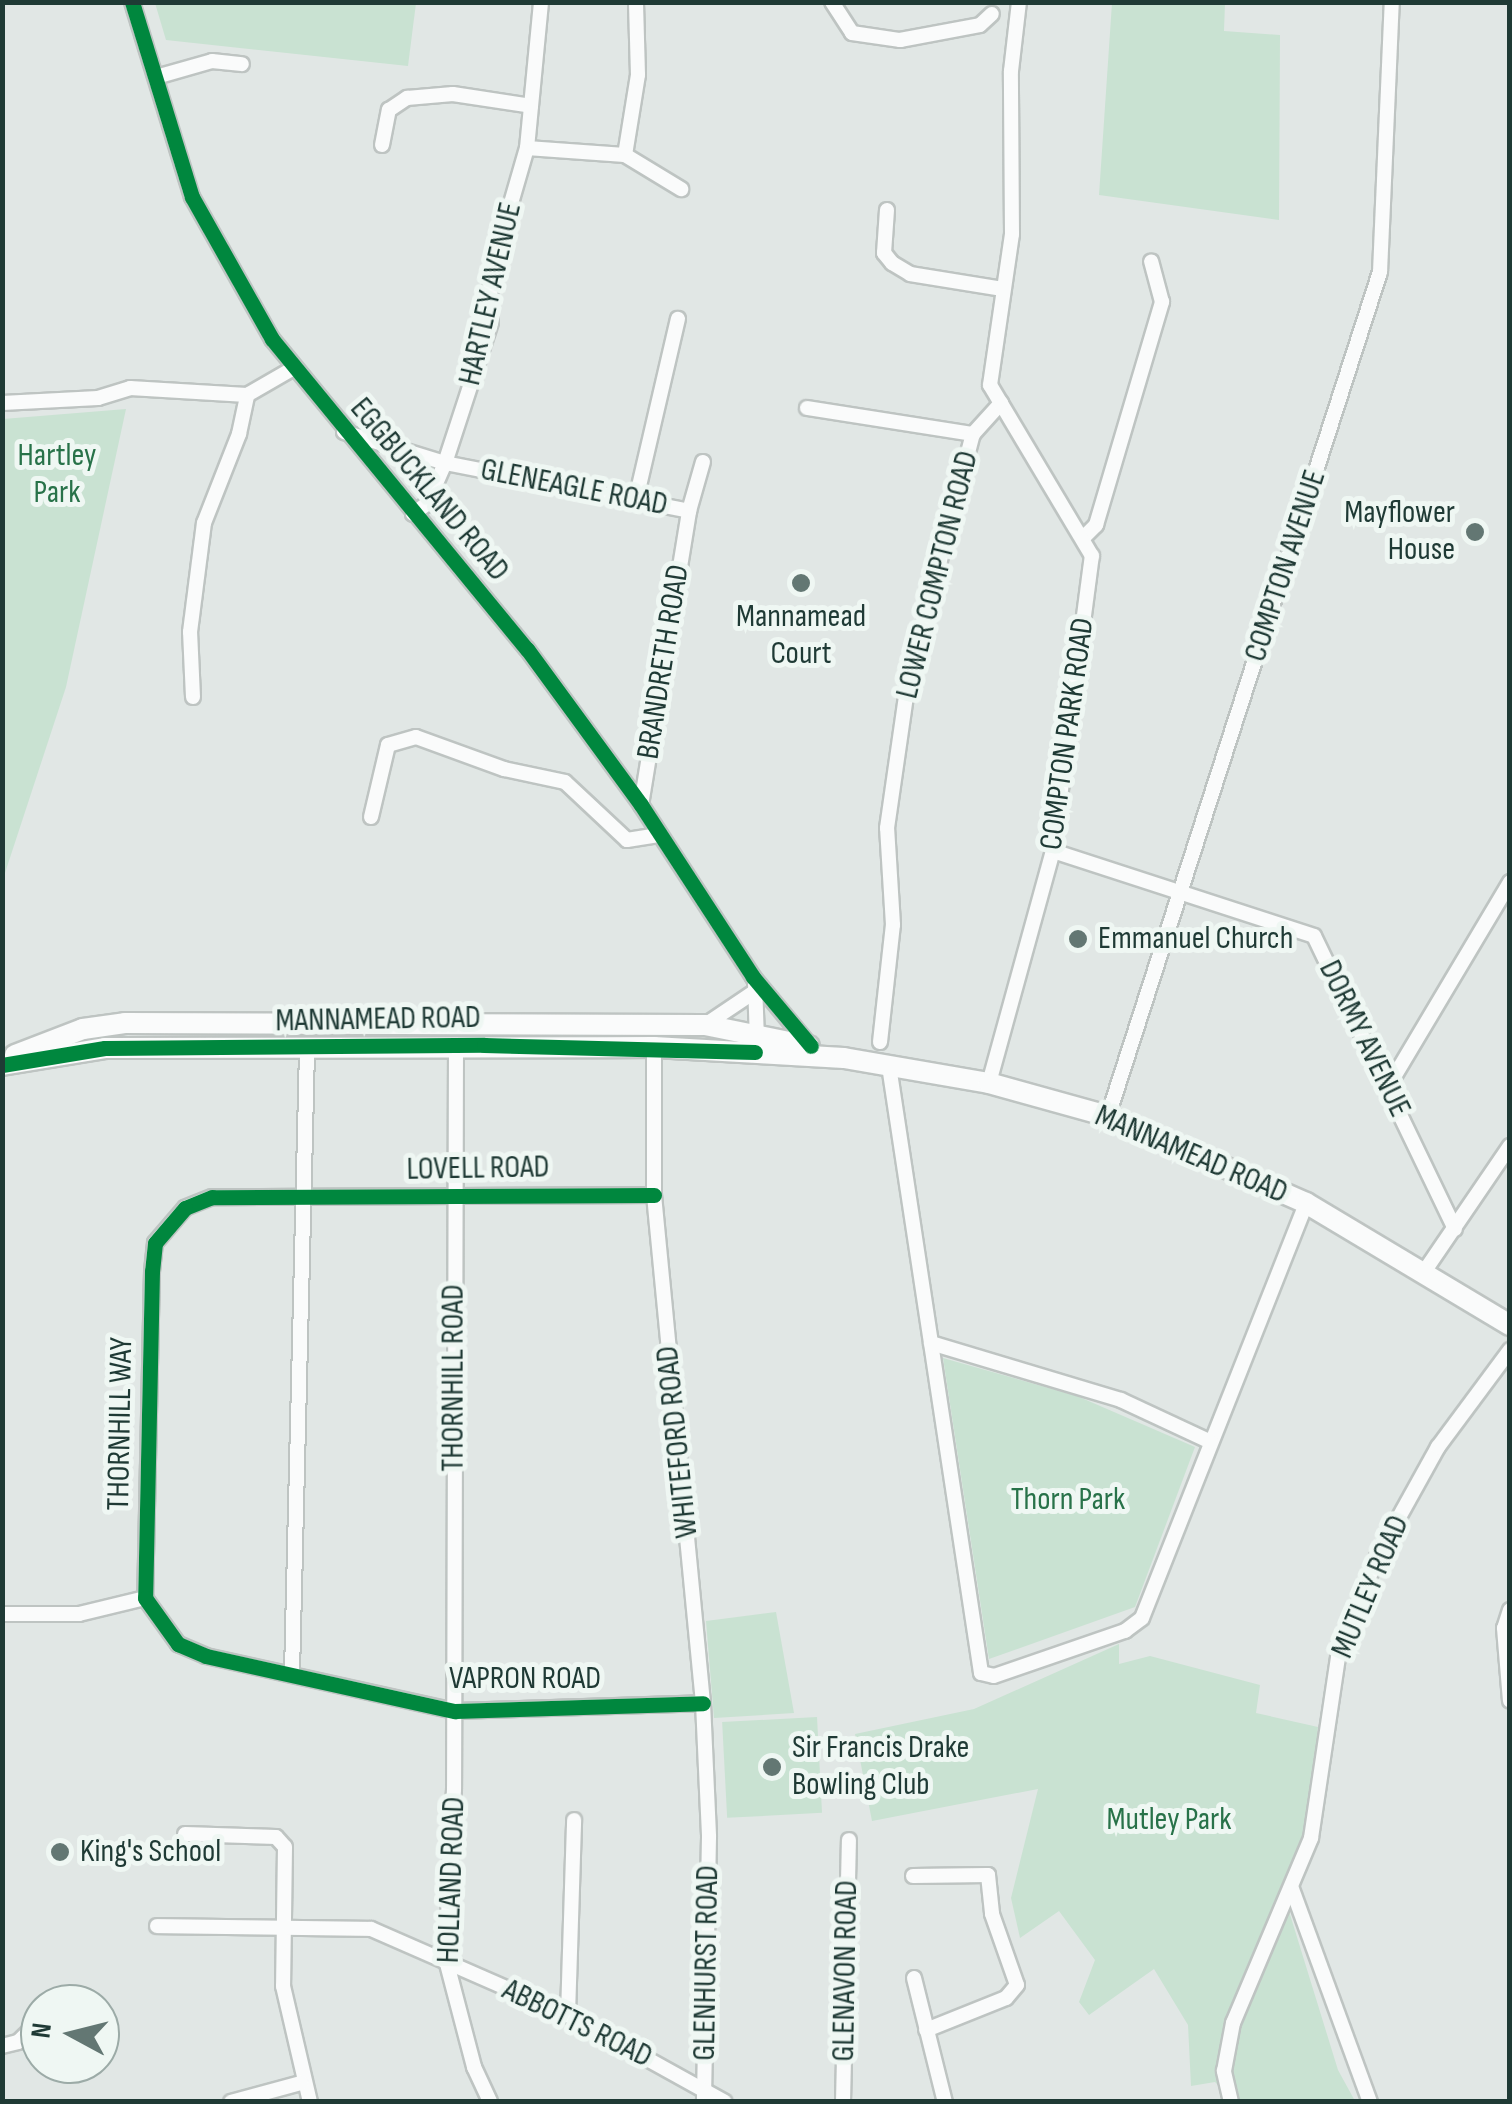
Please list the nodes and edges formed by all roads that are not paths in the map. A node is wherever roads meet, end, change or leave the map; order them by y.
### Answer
1 (132, 2) edge
2 (540, 2) edge
3 (832, 2) edge
4 (1392, 2) edge
5 (990, 8) edge
6 (636, 10) edge
7 (1018, 10) edge
8 (620, 16) dead end
9 (242, 64) dead end
10 (156, 77) junction
11 (530, 106) junction
12 (382, 145) dead end
13 (526, 148) junction
14 (626, 154) junction
15 (682, 189) dead end
16 (887, 210) dead end
17 (1151, 260) dead end
18 (1003, 288) junction
19 (678, 318) dead end
20 (292, 369) junction
21 (247, 394) junction
22 (2, 403) edge
23 (1001, 404) junction
24 (807, 408) dead end
25 (343, 432) junction
26 (973, 434) junction
27 (446, 462) junction
28 (703, 462) dead end
29 (636, 499) junction
30 (688, 511) junction
31 (413, 514) junction
32 (1084, 536) junction
33 (193, 697) dead end
34 (641, 805) junction
35 (371, 816) dead end
36 (659, 835) junction
37 (1052, 851) junction
38 (1510, 882) edge
39 (1183, 892) junction
40 (755, 984) junction
41 (454, 1024) junction
42 (704, 1026) junction
43 (880, 1042) dead end
44 (757, 1043) junction
45 (456, 1045) junction
46 (811, 1046) junction
47 (654, 1047) junction
48 (306, 1049) junction
49 (844, 1058) junction
50 (2, 1062) edge
51 (889, 1066) junction
52 (989, 1083) junction
53 (1388, 1087) junction
54 (1108, 1116) junction
55 (1510, 1146) edge
56 (453, 1195) junction
57 (654, 1195) junction
58 (304, 1196) junction
59 (1306, 1203) junction
60 (1455, 1228) junction
61 (1426, 1270) junction
62 (1510, 1325) edge
63 (930, 1343) junction
64 (1510, 1350) edge
65 (1210, 1442) junction
66 (145, 1598) junction
67 (1510, 1610) edge
68 (2, 1614) edge
69 (292, 1673) junction
70 (1509, 1680) edge
71 (1510, 1701) edge
72 (703, 1703) junction
73 (455, 1711) junction
74 (574, 1820) dead end
75 (185, 1834) dead end
76 (709, 1838) joint
77 (849, 1840) dead end
78 (913, 1876) dead end
79 (1292, 1889) junction
80 (157, 1926) dead end
81 (282, 1931) junction
82 (446, 1960) junction
83 (914, 1978) dead end
84 (568, 2015) junction
85 (926, 2030) junction
86 (301, 2084) junction
87 (704, 2095) edge
88 (231, 2102) edge
89 (310, 2102) edge
90 (490, 2102) edge
91 (725, 2102) edge
92 (843, 2102) edge
93 (945, 2102) edge
94 (1231, 2102) edge
95 (1370, 2102) edge

1 - 10 street, EGGBUCKLAND ROAD
2 - 11 street, HARTLEY AVENUE
3 - 5 street
4 - 39 street, COMPTON AVENUE
5 - 7 street
6 - 8 street
6 - 14 street
7 - 18 street
9 - 10 street
10 - 20 street, EGGBUCKLAND ROAD
11 - 12 street
11 - 13 street, HARTLEY AVENUE
13 - 14 street
13 - 27 street, HARTLEY AVENUE
14 - 15 street
16 - 18 street
17 - 32 street
18 - 23 street
19 - 29 street
20 - 21 street
20 - 25 street, EGGBUCKLAND ROAD
21 - 22 street
21 - 33 street
23 - 26 street, LOWER COMPTON ROAD
23 - 32 street, COMPTON PARK ROAD
24 - 26 street
25 - 27 street, GLENEAGLE ROAD
25 - 31 street, EGGBUCKLAND ROAD
26 - 43 street, LOWER COMPTON ROAD
27 - 29 street, GLENEAGLE ROAD
27 - 31 street, HARTLEY AVENUE
28 - 30 street, BRANDRETH ROAD
29 - 30 street, GLENEAGLE ROAD
30 - 34 street, BRANDRETH ROAD
31 - 34 street, EGGBUCKLAND ROAD
32 - 37 street, COMPTON PARK ROAD
34 - 36 street, EGGBUCKLAND ROAD
35 - 36 street
36 - 40 street, EGGBUCKLAND ROAD
37 - 39 street, DORMY AVENUE
37 - 52 street, COMPTON PARK ROAD
38 - 53 street
39 - 53 street, DORMY AVENUE
39 - 54 street, COMPTON AVENUE
40 - 42 street
40 - 44 street
40 - 46 street, EGGBUCKLAND ROAD
41 - 42 main road, MANNAMEAD ROAD
41 - 45 main road
41 - 50 main road, MANNAMEAD ROAD
42 - 44 main road, MANNAMEAD ROAD
44 - 46 main road, MANNAMEAD ROAD
44 - 47 main road, MANNAMEAD ROAD
44 - 49 main road, MANNAMEAD ROAD
45 - 47 main road, MANNAMEAD ROAD
45 - 48 main road, MANNAMEAD ROAD
45 - 56 street, THORNHILL ROAD
46 - 49 main road, MANNAMEAD ROAD
47 - 57 street, WHITEFORD ROAD
48 - 50 main road, MANNAMEAD ROAD
48 - 58 street
49 - 51 main road, MANNAMEAD ROAD
51 - 52 main road, MANNAMEAD ROAD
51 - 63 street
52 - 54 main road, MANNAMEAD ROAD
53 - 60 street, DORMY AVENUE
54 - 59 main road, MANNAMEAD ROAD
55 - 60 street
56 - 57 street, LOVELL ROAD
56 - 58 street, LOVELL ROAD
56 - 73 street, THORNHILL ROAD
57 - 72 street, WHITEFORD ROAD
58 - 66 street, THORNHILL WAY
58 - 69 street
59 - 61 main road, MANNAMEAD ROAD
59 - 65 street
60 - 61 street
61 - 62 main road, MANNAMEAD ROAD
63 - 65 street
63 - 65 street
64 - 79 street, MUTLEY ROAD
66 - 68 street
66 - 69 street
67 - 70 street
69 - 73 street, VAPRON ROAD
70 - 71 street
72 - 73 street, VAPRON ROAD
72 - 76 street, WHITEFORD ROAD
73 - 82 street, HOLLAND ROAD
74 - 84 street
75 - 81 street
76 - 87 street, GLENHURST ROAD
77 - 92 street, GLENAVON ROAD
78 - 85 street
79 - 94 street, MUTLEY ROAD
79 - 95 street
80 - 81 street
81 - 82 street, ABBOTTS ROAD
81 - 86 street
82 - 84 street, ABBOTTS ROAD
82 - 90 street, HOLLAND ROAD
83 - 85 street
84 - 87 street, ABBOTTS ROAD
85 - 93 street
86 - 88 street
86 - 89 street
87 - 91 street, ABBOTTS ROAD

